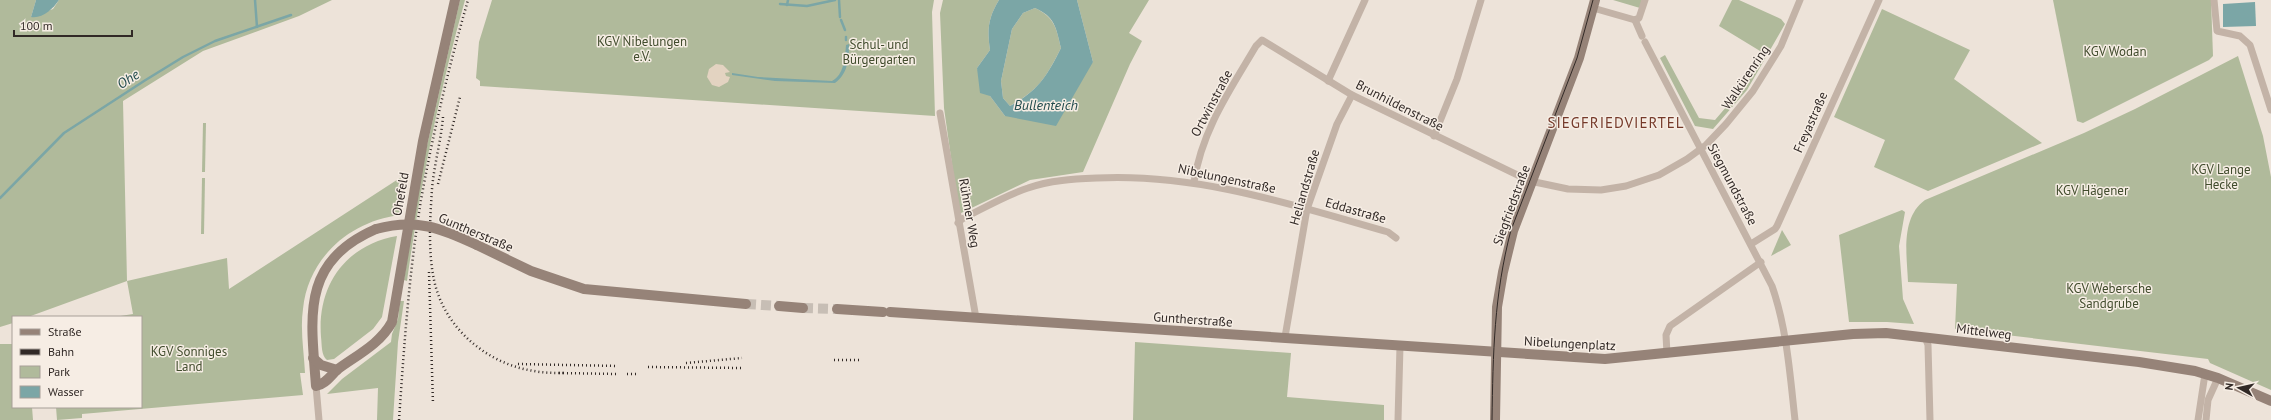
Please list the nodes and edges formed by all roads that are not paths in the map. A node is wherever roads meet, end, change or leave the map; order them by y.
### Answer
1 (455, 0) edge
2 (1365, 0) edge
3 (1481, 0) edge
4 (1645, 0) edge
5 (1800, 0) edge
6 (1879, 0) edge
7 (2214, 0) edge
8 (1594, 4) edge
9 (1635, 20) junction
10 (1262, 40) joint
11 (1328, 81) junction
12 (1352, 96) junction
13 (2271, 110) edge
14 (940, 113) dead end
15 (1434, 136) junction
16 (1701, 149) junction
17 (1194, 182) junction
18 (1532, 182) junction
19 (1307, 209) junction
20 (958, 224) junction
21 (1396, 238) dead end
22 (1751, 244) junction
23 (1761, 262) junction
24 (746, 304) tunnel mouth
25 (779, 306) tunnel mouth
26 (803, 308) tunnel mouth
27 (836, 309) tunnel mouth
28 (976, 318) junction
29 (1285, 337) junction
30 (1925, 337) junction
31 (1786, 341) junction
32 (1400, 346) junction
33 (1495, 351) junction
34 (1688, 352) joint
35 (1667, 354) junction
36 (313, 358) junction
37 (337, 370) junction
38 (315, 374) junction
39 (2205, 374) junction
40 (2218, 378) junction
41 (316, 386) junction
42 (2271, 401) edge
43 (319, 420) edge
44 (1398, 420) edge
45 (1495, 420) edge
46 (1795, 420) edge
47 (1930, 420) edge
48 (2198, 420) edge
49 (2206, 420) edge

1 - 37 street, Ohefeld
2 - 11 street
3 - 15 street
4 - 9 street
5 - 16 street, Walkürenring
6 - 22 street, Freyastraße
7 - 13 street
8 - 9 street, Siegfriedstraße
8 - 18 street, Siegfriedstraße
9 - 16 street, Siegmundstraße
10 - 11 street, Brunhildenstraße
10 - 17 street, Ortwinstraße
11 - 12 street, Brunhildenstraße
12 - 15 street, Brunhildenstraße
12 - 19 street, Heliandstraße
14 - 20 street, Rühmer Weg
15 - 18 street, Brunhildenstraße
16 - 18 street, Walkürenring
16 - 22 street, Siegmundstraße
17 - 19 street, Nibelungenstraße
17 - 20 street, Nibelungenstraße
18 - 33 street, Siegfriedstraße
19 - 21 street, Eddastraße
19 - 29 street, Heliandstraße
20 - 28 street, Rühmer Weg
22 - 23 street, Siegmundstraße
23 - 31 street, Siegmundstraße
23 - 35 street
24 - 36 street, Guntherstraße, bridge
25 - 26 street
27 - 28 street, Guntherstraße
28 - 29 street, Guntherstraße
29 - 32 street, Guntherstraße
30 - 31 street, Mittelweg
30 - 39 street, Mittelweg
30 - 47 street
31 - 34 street, Mittelweg
31 - 46 street, Siegmundstraße
32 - 33 street, Guntherstraße
32 - 44 street
33 - 35 street, Nibelungenplatz
33 - 45 street, Siegfriedstraße
34 - 35 street, Nibelungenplatz
36 - 37 street
36 - 38 street, Guntherstraße
37 - 38 street, Ohefeld
37 - 41 street, Ohefeld
38 - 41 street, Guntherstraße
39 - 40 street, Mittelweg
39 - 48 street
40 - 42 street, Mittelweg
40 - 49 street
41 - 43 street

